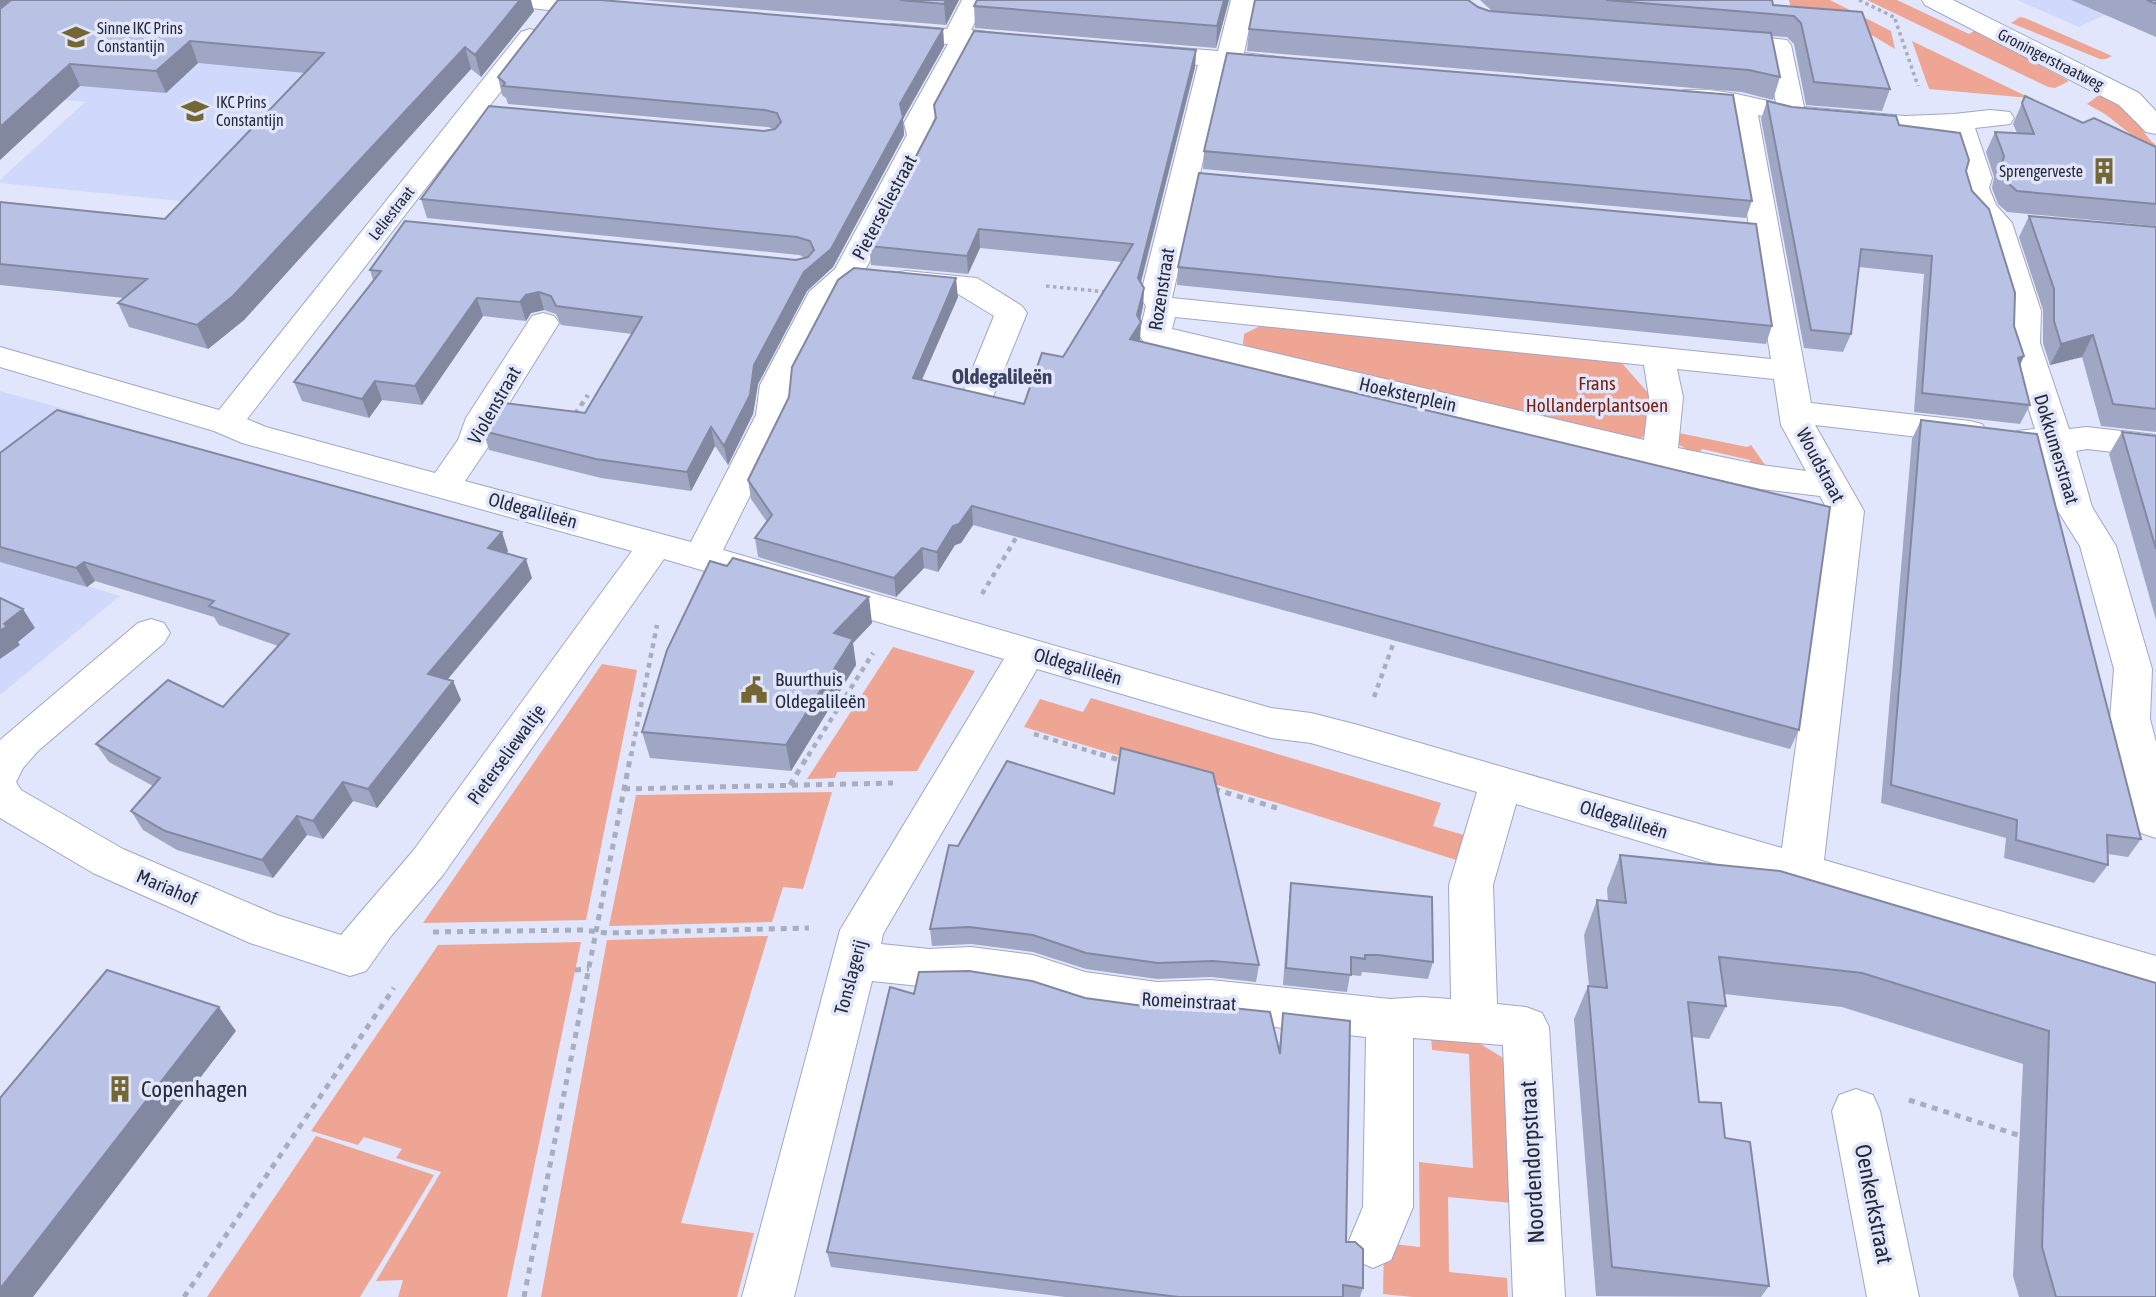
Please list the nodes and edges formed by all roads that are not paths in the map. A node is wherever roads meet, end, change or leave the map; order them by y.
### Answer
1 (522, 0) edge
2 (974, 0) edge
3 (1243, 0) edge
4 (1936, 1) edge
5 (568, 3) edge
6 (626, 10) edge
7 (873, 30) edge
8 (960, 37) junction
9 (1695, 38) edge
10 (1041, 44) edge
11 (1119, 51) edge
12 (1221, 59) junction
13 (1297, 65) edge
14 (1662, 96) edge
15 (2152, 96) edge
16 (1742, 103) junction
17 (1792, 114) junction
18 (2000, 118) dead end
19 (1959, 123) junction
20 (2156, 126) edge
21 (381, 225) junction
22 (421, 229) edge
23 (848, 274) junction
24 (1158, 313) junction
25 (543, 324) dead end
26 (0, 357) edge
27 (1659, 357) junction
28 (1790, 371) junction
29 (978, 397) edge
30 (1796, 412) junction
31 (226, 423) junction
32 (2056, 442) junction
33 (2156, 446) edge
34 (1660, 455) junction
35 (444, 486) junction
36 (1833, 486) junction
37 (655, 545) junction
38 (701, 556) junction
39 (151, 633) dead end
40 (1028, 652) junction
41 (2144, 671) edge
42 (0, 775) edge
43 (1501, 782) junction
44 (0, 790) edge
45 (2156, 821) edge
46 (1801, 871) junction
47 (858, 945) junction
48 (350, 957) joint
49 (2156, 976) edge
50 (1390, 1018) junction
51 (1474, 1022) junction
52 (1526, 1027) joint
53 (1875, 1103) road end
54 (1373, 1243) dead end
55 (768, 1297) edge
56 (1539, 1297) edge
57 (1893, 1297) edge

1 - 5 street
2 - 8 street, Pieterseliestraat
3 - 12 street, Rozenstraat
4 - 15 street, Groningerstraatweg
4 - 20 street, Groningerstraatweg
5 - 6 street
5 - 21 street, Leliestraat
7 - 8 street
8 - 10 street
8 - 23 street, Pieterseliestraat
9 - 17 street
11 - 12 street
12 - 13 street
12 - 24 street, Rozenstraat
14 - 16 street
15 - 20 street
16 - 17 street
16 - 28 street, Woudstraat
17 - 19 street
18 - 19 street
19 - 32 street, Dokkumerstraat
21 - 22 street
21 - 31 street, Leliestraat
23 - 29 street
23 - 38 street, Pieterseliestraat
24 - 27 street
24 - 34 street, Hoeksterplein
25 - 35 street, Violenstraat
26 - 31 street, Oldegalileën
27 - 28 street
27 - 34 street
28 - 30 street, Woudstraat
30 - 32 street
30 - 36 street, Woudstraat
31 - 35 street, Oldegalileën
32 - 33 street
32 - 41 street, Dokkumerstraat
34 - 36 street, Hoeksterplein
35 - 37 street, Oldegalileën
36 - 46 street, Woudstraat
37 - 38 street, Oldegalileën
37 - 48 street, Pieterseliewaltje
38 - 40 street, Oldegalileën
39 - 42 street
40 - 43 street, Oldegalileën
40 - 47 street, Tonslagerij
41 - 45 street, Dokkumerstraat
43 - 46 street, Oldegalileën
43 - 51 street
44 - 48 street, Mariahof
46 - 49 street, Oldegalileën
47 - 50 street, Romeinstraat
47 - 55 street, Tonslagerij
50 - 51 street, Romeinstraat
50 - 54 street
51 - 52 street, Romeinstraat
52 - 56 street, Noordendorpstraat
53 - 57 street, Oenkerkstraat

